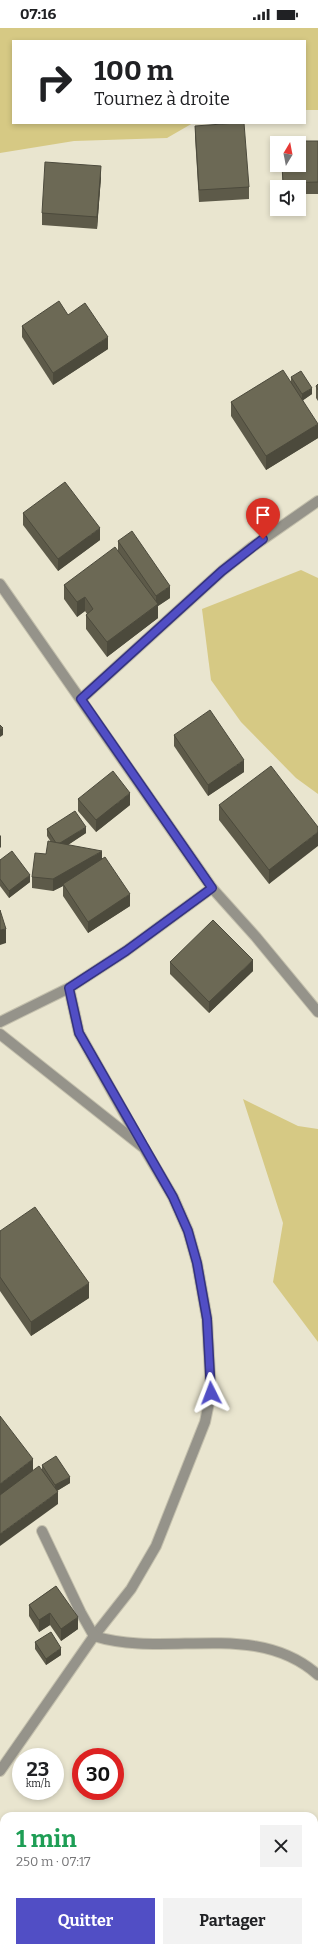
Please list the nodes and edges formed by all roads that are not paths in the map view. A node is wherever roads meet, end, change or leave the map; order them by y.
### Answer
1 (318, 501) edge
2 (0, 584) edge
3 (81, 699) junction
4 (212, 888) junction
5 (69, 988) junction
6 (318, 1012) edge
7 (0, 1022) edge
8 (0, 1034) edge
9 (144, 1148) junction
10 (42, 1531) dead end
11 (94, 1636) junction
12 (318, 1675) edge
13 (0, 1771) edge

1 - 3 street
2 - 3 street
3 - 4 street
4 - 5 street
4 - 6 street
5 - 7 street
5 - 9 street
8 - 9 street
9 - 11 street
10 - 11 street
11 - 12 street
11 - 13 street

